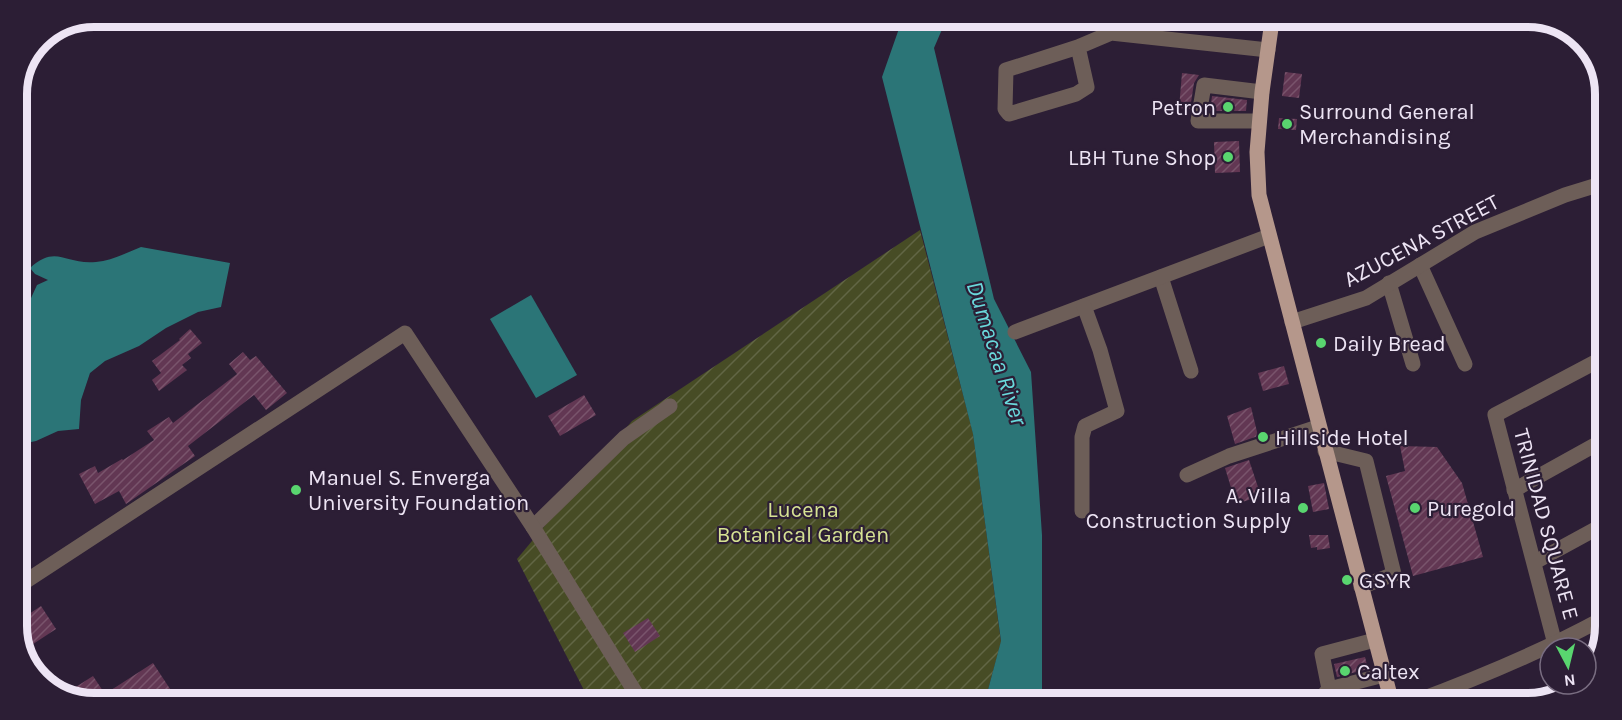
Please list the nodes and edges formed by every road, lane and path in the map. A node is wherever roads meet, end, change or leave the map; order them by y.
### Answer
1 (1271, 27) edge
2 (1078, 47) junction
3 (1268, 50) junction
4 (1262, 92) junction
5 (1259, 121) junction
6 (1595, 186) edge
7 (1269, 236) junction
8 (1420, 265) junction
9 (1161, 277) junction
10 (1389, 283) junction
11 (1084, 306) junction
12 (1292, 322) junction
13 (1015, 332) dead end
14 (1595, 362) edge
15 (1413, 364) dead end
16 (1465, 364) dead end
17 (1191, 371) dead end
18 (670, 406) dead end
19 (1318, 426) junction
20 (1595, 445) edge
21 (1325, 451) junction
22 (1186, 475) dead end
23 (1514, 490) junction
24 (1082, 511) dead end
25 (533, 527) junction
26 (1595, 529) edge
27 (1534, 562) junction
28 (27, 580) edge
29 (1361, 587) junction
30 (1595, 623) edge
31 (1553, 636) edge
32 (1570, 636) edge
33 (1375, 640) junction
34 (1538, 652) edge
35 (1384, 675) junction
36 (1329, 689) junction
37 (636, 693) edge
38 (1326, 693) edge
39 (1389, 693) edge
40 (1438, 693) edge

1 - 3 main road
2 - 2 street
2 - 3 street
3 - 4 main road
4 - 5 main road
4 - 5 street
5 - 7 main road
6 - 8 street, AZUCENA STREET
7 - 9 street
7 - 12 main road
8 - 10 street, AZUCENA STREET
8 - 16 street
9 - 11 street
9 - 17 street
10 - 12 street, AZUCENA STREET
10 - 15 street
11 - 13 street
11 - 24 street
12 - 19 main road
14 - 23 street, TRINIDAD SQUARE E
18 - 25 street
19 - 21 main road
19 - 22 street
20 - 23 street
21 - 29 main road
21 - 29 street
23 - 27 street, TRINIDAD SQUARE E
25 - 28 street
25 - 37 street
26 - 27 street
27 - 31 street, TRINIDAD SQUARE E
29 - 33 main road
30 - 32 street
33 - 35 main road
33 - 36 street
34 - 40 street
35 - 36 street
35 - 39 main road
36 - 38 street

